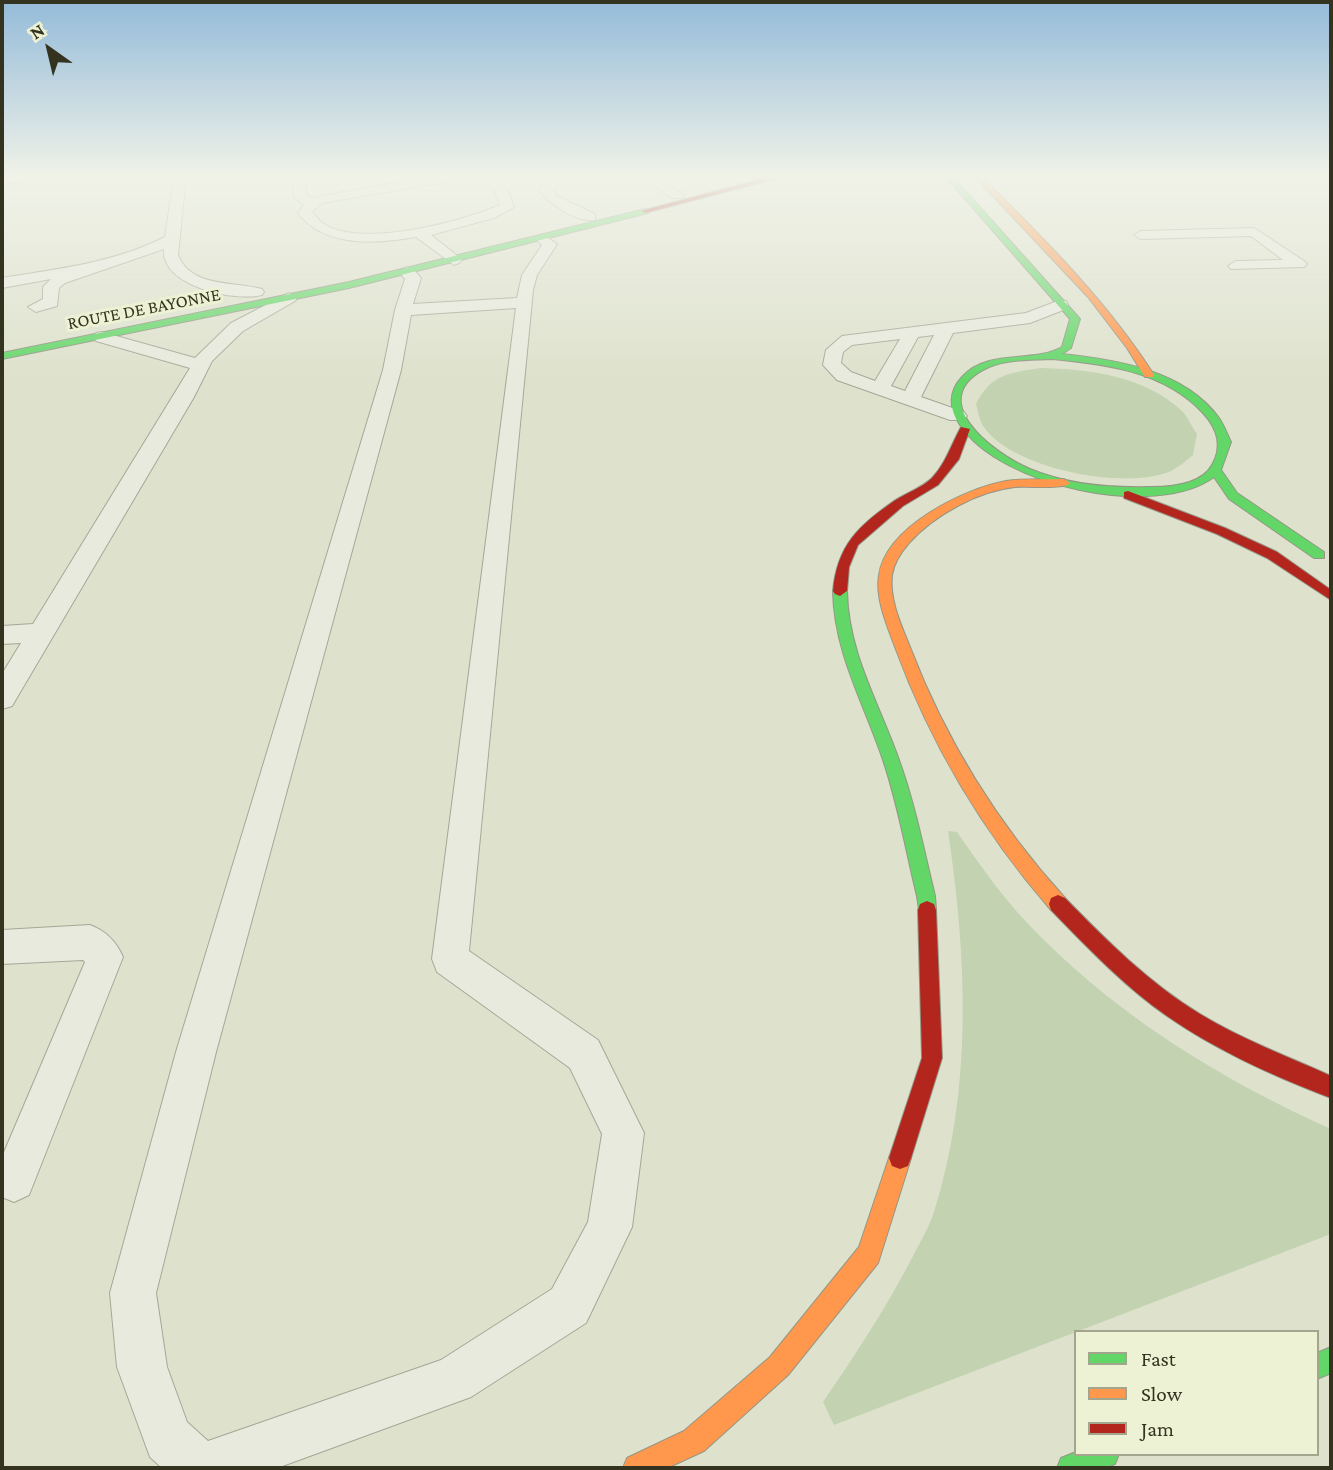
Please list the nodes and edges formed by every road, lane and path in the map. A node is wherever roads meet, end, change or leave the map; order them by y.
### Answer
1 (162, 245) edge
2 (170, 245) edge
3 (439, 245) edge
4 (490, 245) edge
5 (507, 245) edge
6 (550, 245) edge
7 (1008, 245) edge
8 (1043, 245) edge
9 (1272, 245) edge
10 (449, 256) junction
11 (116, 262) junction
12 (1236, 266) dead end
13 (407, 272) junction
14 (2, 283) edge
15 (256, 292) junction
16 (289, 298) junction
17 (525, 302) junction
18 (1060, 305) junction
19 (36, 307) dead end
20 (403, 310) junction
21 (947, 327) junction
22 (912, 331) junction
23 (102, 337) junction
24 (2, 340) edge
25 (1052, 355) junction
26 (2, 356) edge
27 (201, 365) junction
28 (1149, 375) junction
29 (883, 382) junction
30 (918, 394) junction
31 (961, 423) junction
32 (1215, 470) junction
33 (1064, 483) junction
34 (1119, 492) junction
35 (1331, 565) edge
36 (1331, 596) edge
37 (41, 633) junction
38 (2, 635) edge
39 (2, 698) edge
40 (2, 947) edge
41 (1331, 1087) edge
42 (14, 1180) dead end
43 (1099, 1456) edge
44 (202, 1468) edge
45 (637, 1468) edge
46 (1071, 1468) edge

1 - 11 lane
2 - 15 lane
3 - 10 lane
4 - 10 main road, ROUTE DE BAYONNE
5 - 10 main road, ROUTE DE BAYONNE
6 - 17 lane
7 - 18 main road
8 - 28 main road
9 - 12 lane
10 - 13 main road, ROUTE DE BAYONNE
10 - 15 main road, ROUTE DE BAYONNE
11 - 14 lane
11 - 19 lane
13 - 16 main road, ROUTE DE BAYONNE
13 - 20 lane
15 - 24 main road, ROUTE DE BAYONNE
16 - 23 main road, ROUTE DE BAYONNE
16 - 27 lane
17 - 20 lane
17 - 44 lane
18 - 21 lane
18 - 25 main road
20 - 44 lane
21 - 22 lane
21 - 30 lane
22 - 29 lane
22 - 29 lane
23 - 26 main road, ROUTE DE BAYONNE
23 - 27 lane
25 - 28 main road
25 - 31 main road
27 - 37 lane
28 - 32 main road
29 - 30 lane
30 - 31 lane
31 - 33 main road
31 - 45 main road
32 - 34 main road
32 - 35 main road
33 - 34 main road
33 - 41 main road
34 - 36 main road
37 - 38 lane
37 - 39 lane
40 - 42 lane
43 - 46 main road

